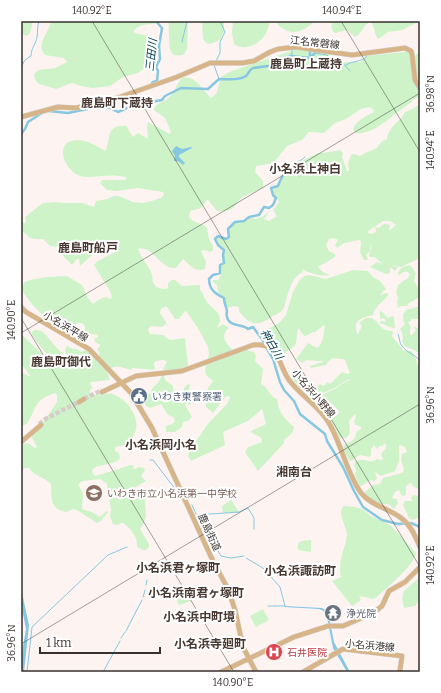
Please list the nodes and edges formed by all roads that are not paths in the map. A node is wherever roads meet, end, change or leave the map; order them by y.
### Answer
1 (420, 88) edge
2 (21, 117) edge
3 (21, 308) edge
4 (120, 382) junction
5 (102, 391) tunnel mouth
6 (40, 425) tunnel mouth
7 (21, 442) edge
8 (420, 546) edge
9 (420, 567) edge
10 (248, 659) junction
11 (221, 672) edge
12 (255, 672) edge
13 (303, 672) edge
14 (401, 672) edge

1 - 2 main road, 江名常磐線
3 - 4 main road, 小名浜平線
4 - 5 main road, 小名浜小野線
4 - 8 main road, 小名浜小野線
4 - 10 main road, 鹿島街道
6 - 7 main road
9 - 10 main road
10 - 11 main road
10 - 12 main road
13 - 14 main road, 小名浜港線

